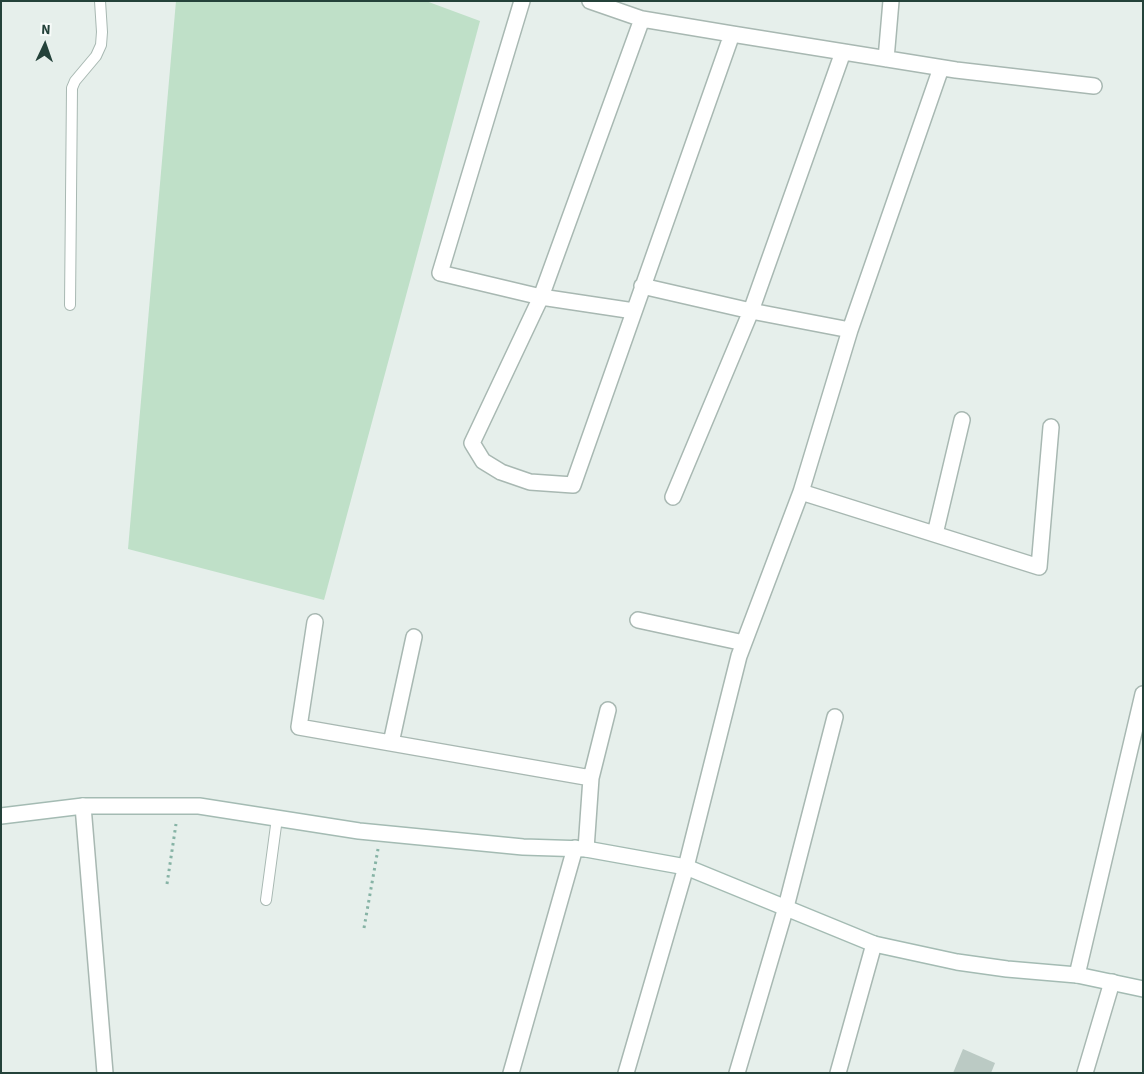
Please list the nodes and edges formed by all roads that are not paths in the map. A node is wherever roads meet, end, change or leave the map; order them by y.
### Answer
1 (100, 1) edge
2 (522, 1) edge
3 (590, 1) edge
4 (891, 1) edge
5 (642, 19) junction
6 (732, 34) junction
7 (843, 52) junction
8 (886, 59) junction
9 (941, 68) junction
10 (1094, 86) dead end
11 (642, 286) junction
12 (541, 297) junction
13 (70, 306) dead end
14 (634, 311) junction
15 (751, 311) junction
16 (850, 330) junction
17 (962, 420) dead end
18 (1051, 427) dead end
19 (801, 492) junction
20 (673, 497) dead end
21 (935, 534) junction
22 (638, 620) dead end
23 (315, 622) dead end
24 (414, 637) dead end
25 (744, 643) junction
26 (1143, 694) edge
27 (608, 710) dead end
28 (835, 717) dead end
29 (391, 743) junction
30 (591, 778) junction
31 (83, 806) junction
32 (1, 816) edge
33 (277, 818) junction
34 (580, 848) junction
35 (686, 867) junction
36 (266, 900) dead end
37 (786, 907) junction
38 (874, 944) junction
39 (1077, 975) junction
40 (1112, 982) junction
41 (1143, 989) edge
42 (105, 1073) edge
43 (511, 1073) edge
44 (626, 1073) edge
45 (737, 1073) edge
46 (838, 1073) edge
47 (1085, 1073) edge

1 - 13 lane
2 - 12 street
3 - 5 street
4 - 8 street
5 - 6 street
5 - 12 street
6 - 7 street
6 - 11 street
7 - 8 street
7 - 15 street
8 - 9 street
9 - 10 street
9 - 16 street
11 - 14 street
11 - 15 street
12 - 14 street
12 - 14 street
15 - 16 street
15 - 20 street
16 - 19 street
17 - 21 street
18 - 21 street
19 - 21 street
19 - 25 street
22 - 25 street
23 - 29 street
24 - 29 street
25 - 35 street
26 - 39 street
27 - 30 street
28 - 37 street
29 - 30 street
30 - 34 street
31 - 32 street
31 - 33 street
31 - 42 street
33 - 34 street
33 - 36 lane
34 - 35 street
34 - 43 street
35 - 37 street
35 - 44 street
37 - 38 street
37 - 45 street
38 - 39 street
38 - 46 street
39 - 40 street
40 - 41 street
40 - 47 street

